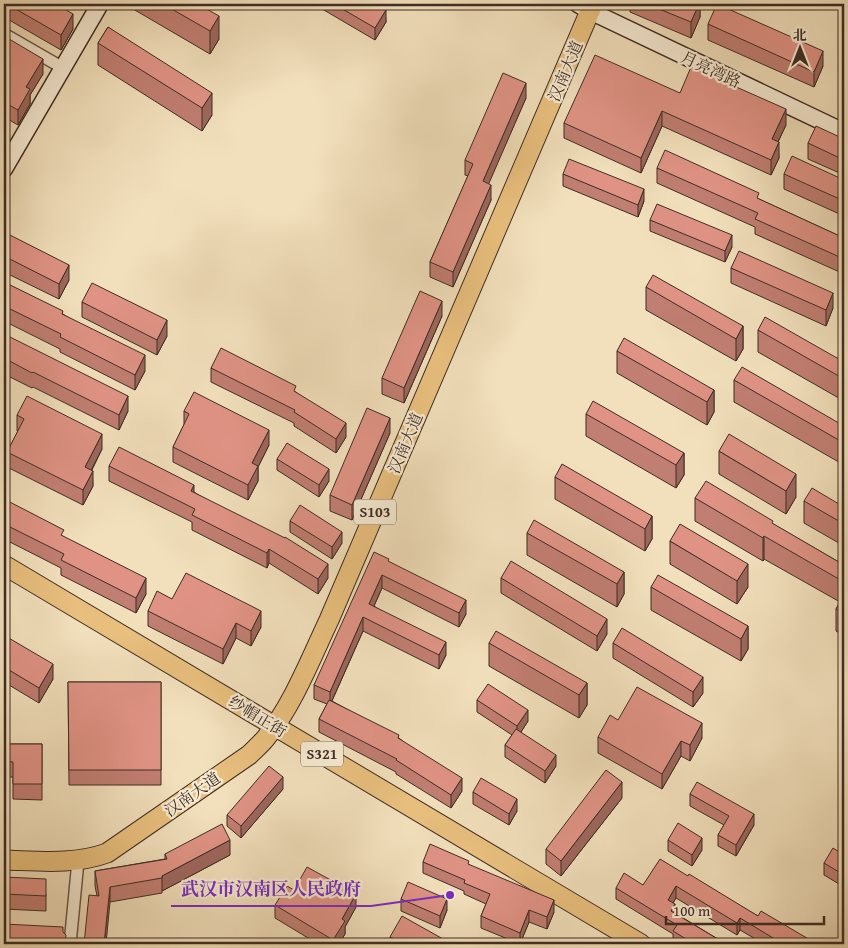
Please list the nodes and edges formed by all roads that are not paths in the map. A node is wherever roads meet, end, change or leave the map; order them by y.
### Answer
1 (100, 4) edge
2 (587, 6) edge
3 (4, 34) edge
4 (64, 68) junction
5 (844, 132) edge
6 (4, 169) edge
7 (4, 565) edge
8 (4, 577) edge
9 (272, 730) junction
10 (4, 860) edge
11 (78, 861) junction
12 (70, 944) edge
13 (621, 944) edge
14 (641, 944) edge

1 - 4 street
2 - 5 street, 月亮湾路
2 - 9 main road, 汉南大道 / S103
3 - 4 street
4 - 6 street
7 - 9 main road, 纱帽正街 / S321
8 - 9 main road, 纱帽正街 / S321
9 - 11 main road, 汉南大道 / S103
9 - 13 main road, 纱帽正街 / S321
9 - 14 main road, 纱帽正街 / S321
10 - 11 main road, 汉南大道 / S103
11 - 12 street

